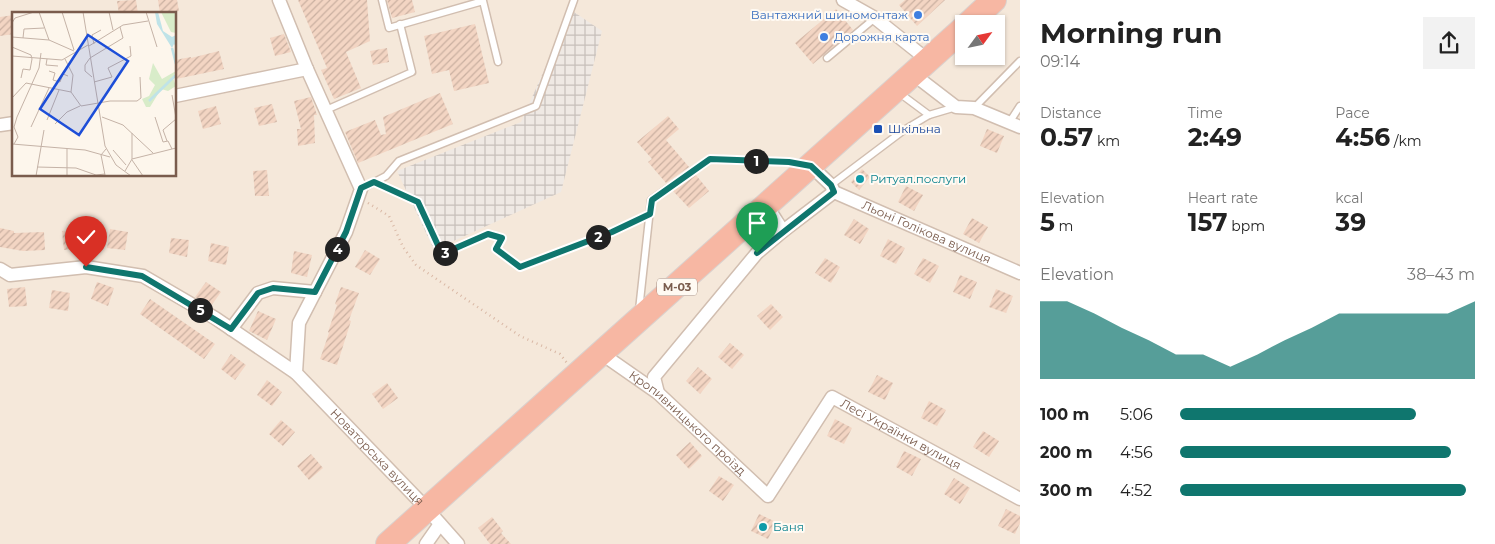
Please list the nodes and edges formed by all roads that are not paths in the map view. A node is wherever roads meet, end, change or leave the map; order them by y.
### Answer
1 (279, 0) edge
2 (382, 0) edge
3 (574, 0) edge
4 (843, 0) edge
5 (994, 0) edge
6 (868, 10) edge
7 (978, 15) edge
8 (400, 24) junction
9 (955, 36) edge
10 (827, 58) dead end
11 (1020, 60) edge
12 (498, 62) dead end
13 (921, 67) junction
14 (307, 70) junction
15 (896, 90) junction
16 (176, 96) edge
17 (1020, 106) edge
18 (956, 107) junction
19 (974, 108) junction
20 (326, 110) junction
21 (929, 115) junction
22 (1015, 125) edge
23 (811, 166) junction
24 (832, 189) junction
25 (359, 193) junction
26 (766, 206) junction
27 (783, 231) junction
28 (0, 268) edge
29 (1020, 273) edge
30 (315, 292) junction
31 (637, 322) junction
32 (231, 329) junction
33 (602, 354) junction
34 (296, 373) junction
35 (658, 393) junction
36 (768, 496) joint
37 (1020, 499) edge
38 (433, 516) junction
39 (388, 544) edge
40 (426, 544) edge
41 (458, 544) edge

1 - 14 street
2 - 8 lane
3 - 25 lane
4 - 6 street
5 - 7 highway
6 - 10 lane
6 - 13 street
8 - 12 lane
8 - 20 lane
9 - 13 highway, М-03
11 - 19 lane
13 - 15 highway, М-03
13 - 18 street
14 - 16 street
14 - 20 street
15 - 21 lane
15 - 23 highway, М-03
17 - 22 lane
18 - 19 street
18 - 21 lane
19 - 22 street
20 - 25 street
21 - 24 lane
23 - 24 street, Льоні Голікова вулиця
23 - 26 highway, М-03
23 - 31 lane
24 - 27 street
24 - 29 street, Льоні Голікова вулиця
25 - 30 street
26 - 27 street
26 - 31 highway, М-03
27 - 35 street
28 - 32 street, Новаторська вулиця
30 - 32 street
30 - 34 street
31 - 33 highway, М-03
32 - 34 street, Новаторська вулиця
33 - 35 street, Кропивницького проїзд
33 - 38 highway, М-03
34 - 38 street, Новаторська вулиця
35 - 36 street, Кропивницького проїзд
36 - 37 street, Лесі Українки вулиця
38 - 39 highway, М-03
38 - 40 street
38 - 41 street, Новаторська вулиця

